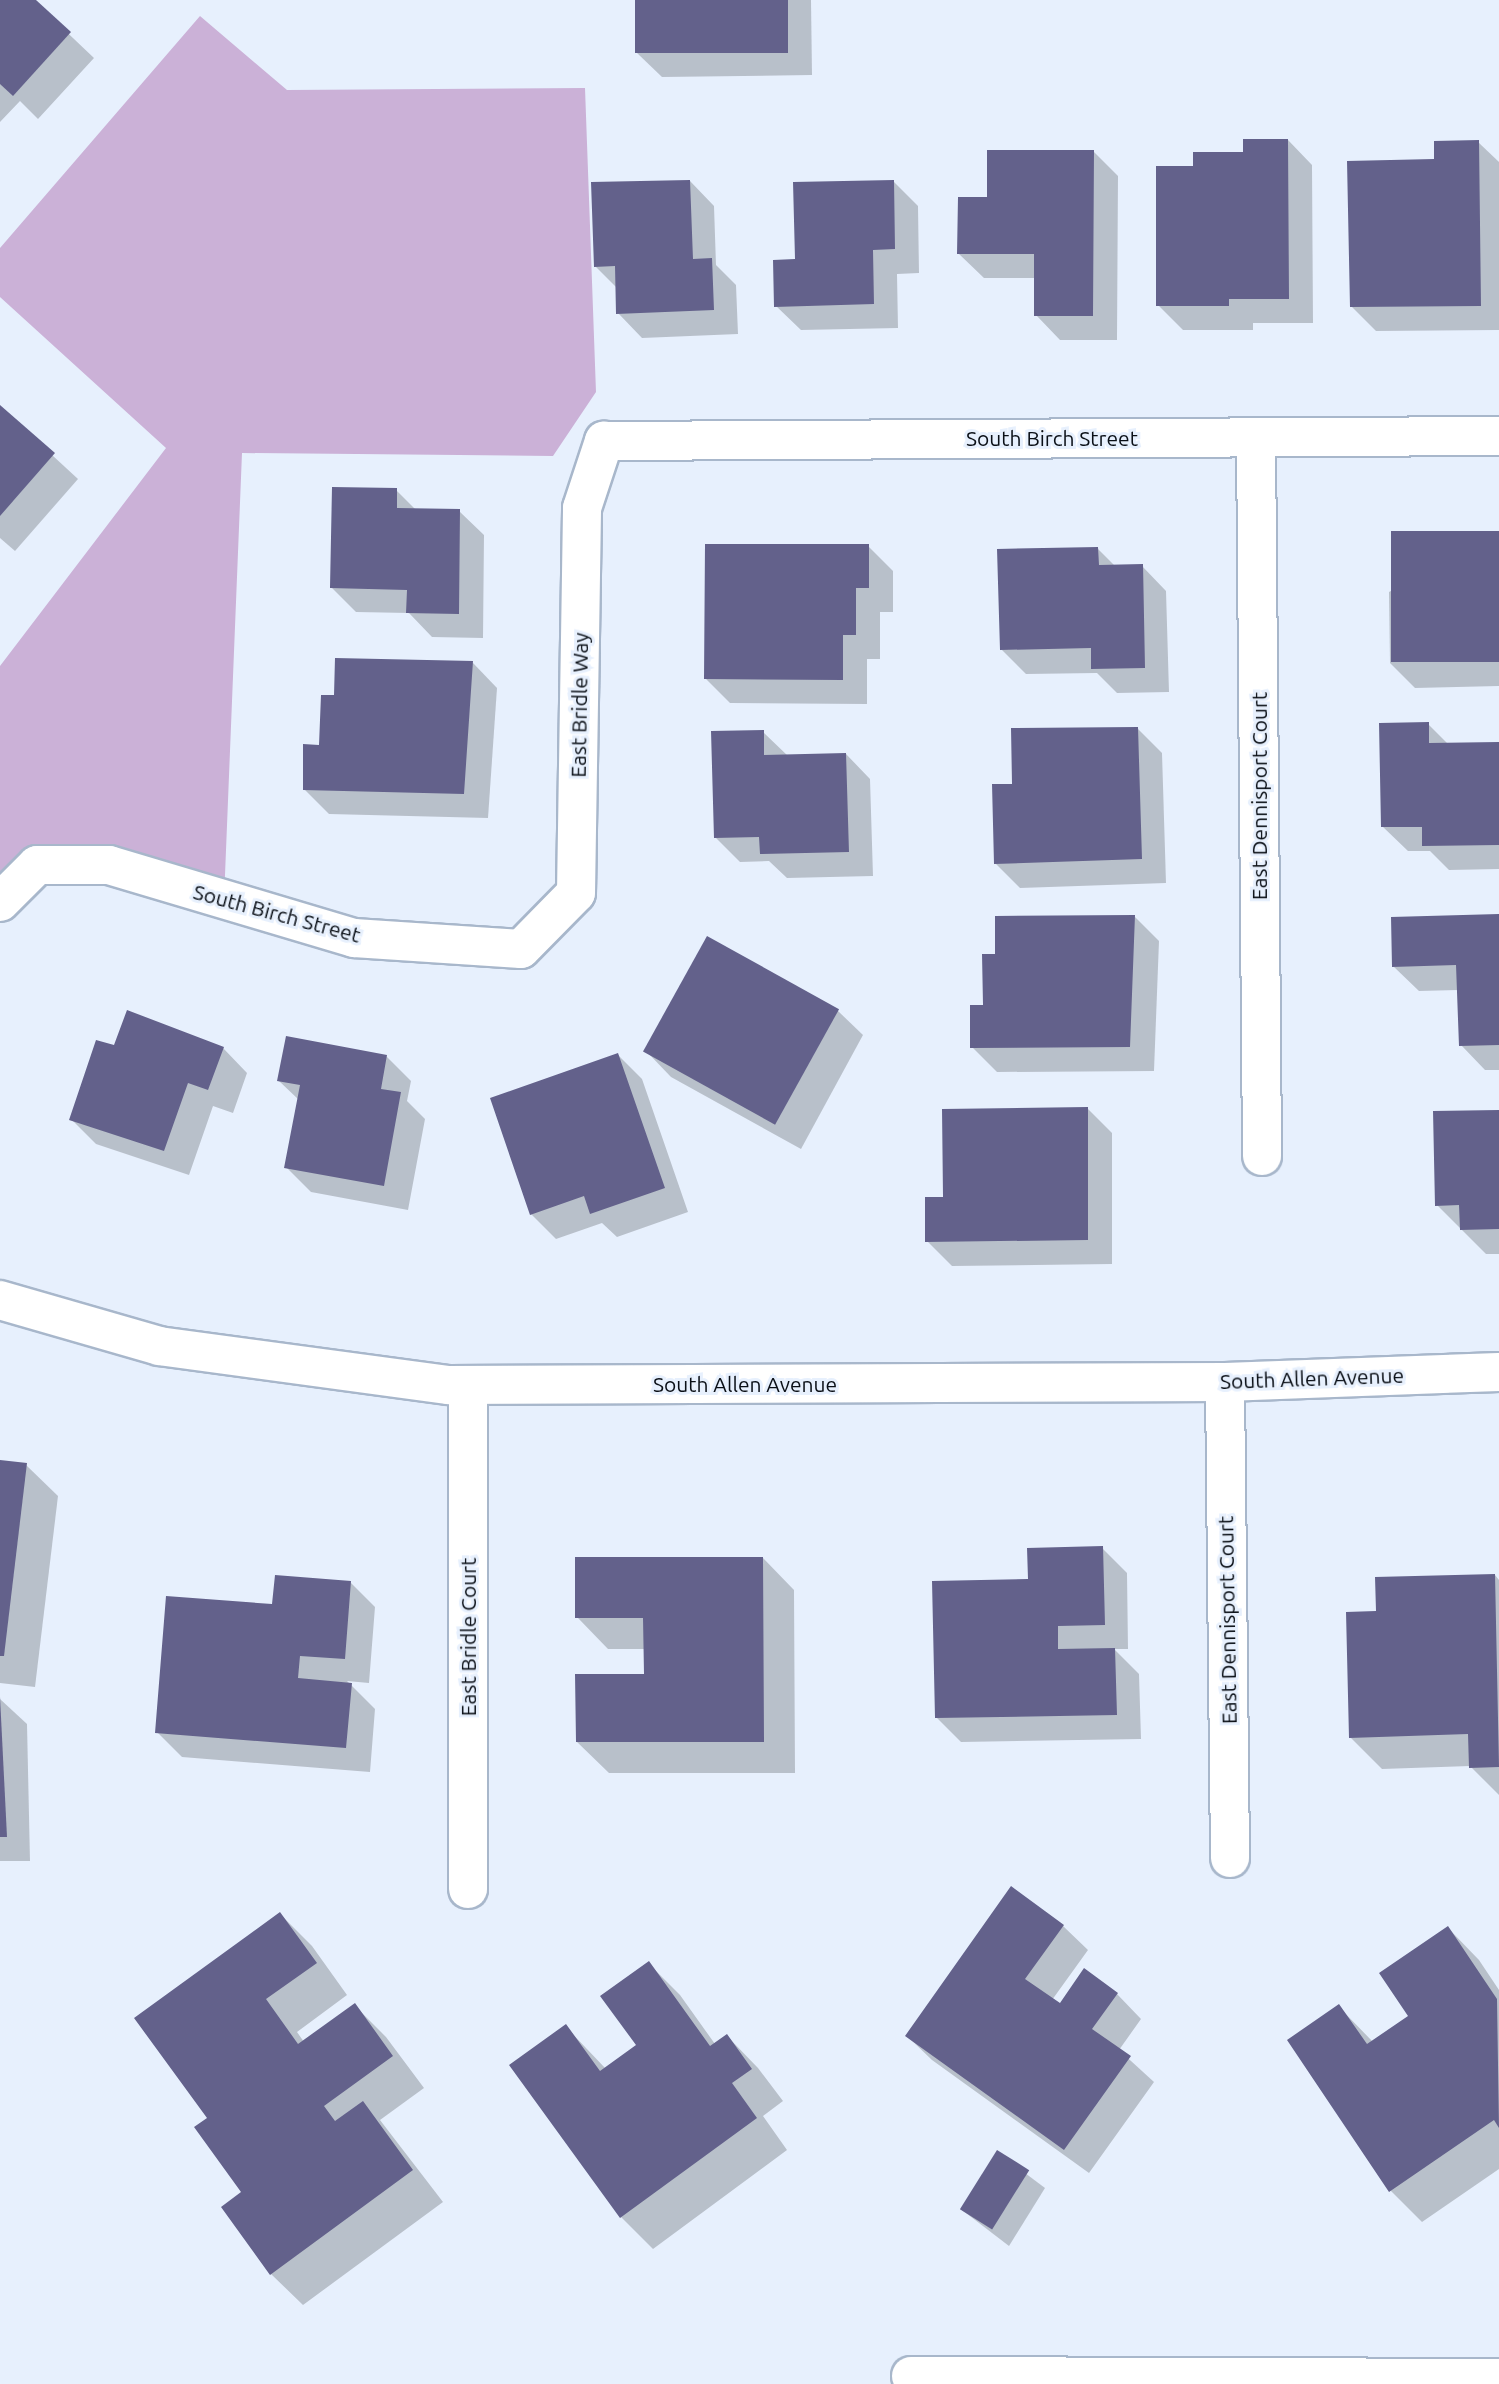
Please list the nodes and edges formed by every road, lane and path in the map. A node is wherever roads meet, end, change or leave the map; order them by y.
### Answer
1 (1499, 436) edge
2 (1256, 437) junction
3 (604, 441) joint
4 (0, 902) edge
5 (521, 949) joint
6 (1262, 1156) dead end
7 (0, 1300) edge
8 (1499, 1373) edge
9 (1225, 1382) junction
10 (468, 1385) junction
11 (1230, 1857) dead end
12 (468, 1889) dead end
13 (911, 2376) dead end
14 (1499, 2378) edge
15 (1405, 2381) edge

1 - 2 street, South Birch Street
2 - 3 street, South Birch Street
2 - 6 street, East Dennisport Court
3 - 5 street, East Bridle Way
4 - 5 street, South Birch Street
7 - 10 street, South Allen Avenue
8 - 9 street, South Allen Avenue
9 - 10 street, South Allen Avenue
9 - 11 street, East Dennisport Court
10 - 12 street, East Bridle Court
13 - 15 street
14 - 15 street

